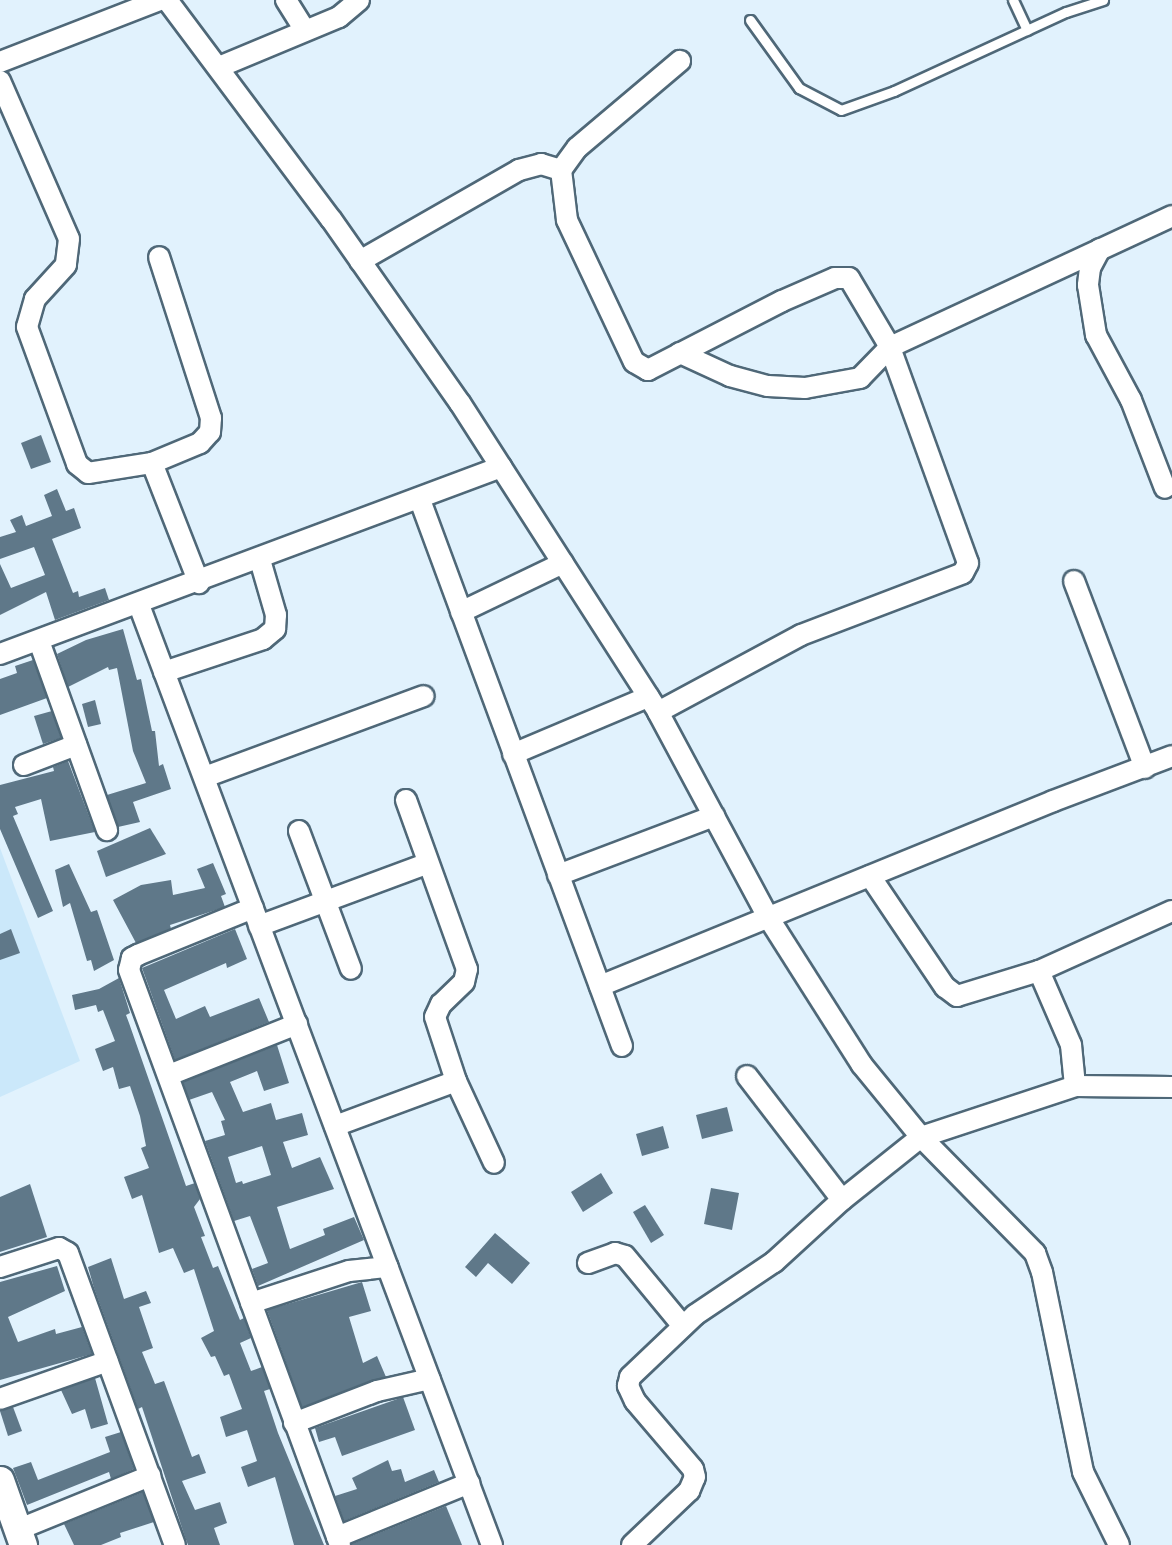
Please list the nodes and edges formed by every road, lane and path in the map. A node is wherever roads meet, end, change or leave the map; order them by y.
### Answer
1 (160, 0) edge
2 (167, 0) edge
3 (286, 0) edge
4 (359, 0) edge
5 (1013, 0) edge
6 (1103, 0) edge
7 (750, 20) dead end
8 (1027, 30) junction
9 (305, 31) junction
10 (680, 61) dead end
11 (0, 62) edge
12 (219, 67) junction
13 (0, 81) edge
14 (561, 170) junction
15 (1172, 216) edge
16 (1100, 249) junction
17 (159, 257) dead end
18 (360, 261) junction
19 (890, 347) junction
20 (680, 353) junction
21 (152, 463) junction
22 (501, 467) junction
23 (1165, 488) dead end
24 (420, 500) junction
25 (260, 560) junction
26 (563, 563) junction
27 (1074, 581) dead end
28 (199, 583) junction
29 (139, 605) junction
30 (461, 612) junction
31 (39, 641) junction
32 (0, 654) edge
33 (164, 672) junction
34 (424, 696) dead end
35 (653, 704) junction
36 (76, 745) junction
37 (513, 754) junction
38 (1172, 756) edge
39 (24, 765) dead end
40 (1145, 768) junction
41 (205, 777) junction
42 (406, 800) dead end
43 (714, 816) junction
44 (107, 830) dead end
45 (299, 831) dead end
46 (428, 863) junction
47 (558, 875) junction
48 (870, 876) junction
49 (328, 900) junction
50 (1172, 911) edge
51 (256, 917) junction
52 (768, 917) junction
53 (351, 969) dead end
54 (1039, 971) junction
55 (600, 986) junction
56 (297, 1024) junction
57 (622, 1046) dead end
58 (169, 1075) junction
59 (747, 1076) dead end
60 (456, 1082) junction
61 (1075, 1086) junction
62 (1172, 1087) edge
63 (335, 1126) junction
64 (921, 1137) junction
65 (494, 1163) dead end
66 (842, 1200) junction
67 (588, 1263) dead end
68 (0, 1267) edge
69 (388, 1267) junction
70 (251, 1303) junction
71 (683, 1326) junction
72 (108, 1360) junction
73 (430, 1379) junction
74 (0, 1399) edge
75 (294, 1423) junction
76 (150, 1476) junction
77 (0, 1480) edge
78 (469, 1483) junction
79 (20, 1537) edge
80 (338, 1541) edge
81 (175, 1545) edge
82 (492, 1545) edge
83 (632, 1545) edge
84 (1119, 1545) edge

1 - 11 street
2 - 12 street
3 - 9 street
4 - 9 street
5 - 8 lane
6 - 8 lane
7 - 8 lane
9 - 12 street
10 - 14 street
12 - 18 street
13 - 21 street
14 - 18 street
14 - 20 street
15 - 16 street
16 - 19 street
16 - 23 street
17 - 21 street
18 - 22 street
19 - 20 street
19 - 20 street
19 - 35 street
21 - 28 street
22 - 24 street
22 - 26 street
24 - 25 street
24 - 30 street
25 - 28 street
25 - 33 street
26 - 30 street
26 - 35 street
27 - 40 street
28 - 29 street
29 - 31 street
29 - 33 street
30 - 37 street
31 - 32 street
31 - 36 street
33 - 41 street
34 - 41 street
35 - 37 street
35 - 43 street
36 - 39 street
36 - 44 street
37 - 47 street
38 - 40 street
40 - 48 street
41 - 51 street
42 - 46 street
43 - 47 street
43 - 52 street
45 - 49 street
46 - 49 street
46 - 60 street
47 - 55 street
48 - 52 street
48 - 54 street
49 - 51 street
49 - 53 street
50 - 54 street
51 - 56 street
51 - 58 street
52 - 55 street
52 - 64 street
54 - 61 street
55 - 57 street
56 - 58 street
56 - 63 street
58 - 70 street
59 - 66 street
60 - 63 street
60 - 65 street
61 - 62 street
61 - 64 street
63 - 69 street
64 - 66 street
64 - 84 street
66 - 71 street
67 - 71 street
68 - 72 street
69 - 70 street
69 - 73 street
70 - 75 street
71 - 83 street
72 - 74 street
72 - 76 street
73 - 75 street
73 - 78 street
75 - 80 street
76 - 79 street
76 - 81 street
77 - 79 main road
78 - 80 street
78 - 82 street

